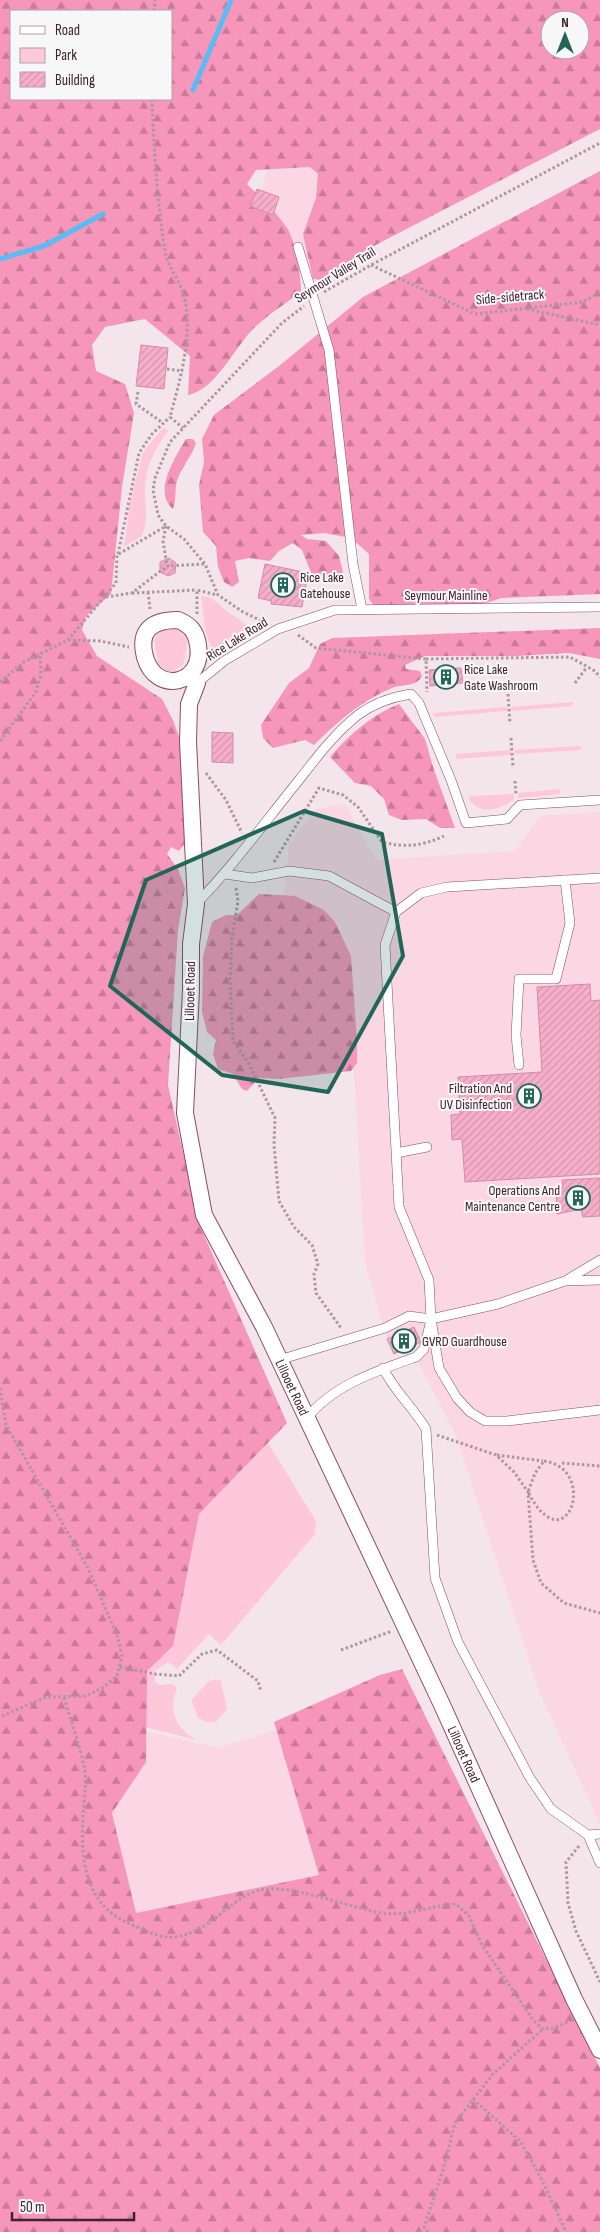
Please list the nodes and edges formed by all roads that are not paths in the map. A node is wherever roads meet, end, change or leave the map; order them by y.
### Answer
1 (298, 247) dead end
2 (600, 607) edge
3 (362, 609) junction
4 (295, 623) joint
5 (192, 679) junction
6 (600, 800) edge
7 (225, 874) junction
8 (600, 878) edge
9 (565, 880) junction
10 (196, 904) junction
11 (396, 912) junction
12 (519, 1065) dead end
13 (427, 1147) dead end
14 (396, 1153) junction
15 (600, 1260) edge
16 (600, 1280) edge
17 (565, 1281) junction
18 (431, 1319) junction
19 (279, 1360) junction
20 (383, 1368) junction
21 (600, 1410) edge
22 (306, 1419) junction
23 (600, 1834) edge
24 (588, 1835) junction
25 (600, 1863) edge
26 (600, 2050) edge

1 - 3 lane
2 - 3 lane, Seymour Mainline
3 - 4 lane, Seymour Mainline
4 - 5 lane, Rice Lake Road
5 - 5 street
5 - 10 street, Lillooet Road
6 - 7 lane
7 - 10 lane
7 - 11 lane
8 - 9 lane
9 - 11 lane
9 - 12 lane
10 - 19 street, Lillooet Road
11 - 14 lane
13 - 14 lane
14 - 18 lane
15 - 17 lane
16 - 17 lane
17 - 18 lane
18 - 19 lane
18 - 20 lane
18 - 21 lane
19 - 22 street, Lillooet Road
20 - 22 lane
20 - 24 lane
22 - 26 street, Lillooet Road
23 - 24 lane
24 - 25 lane

